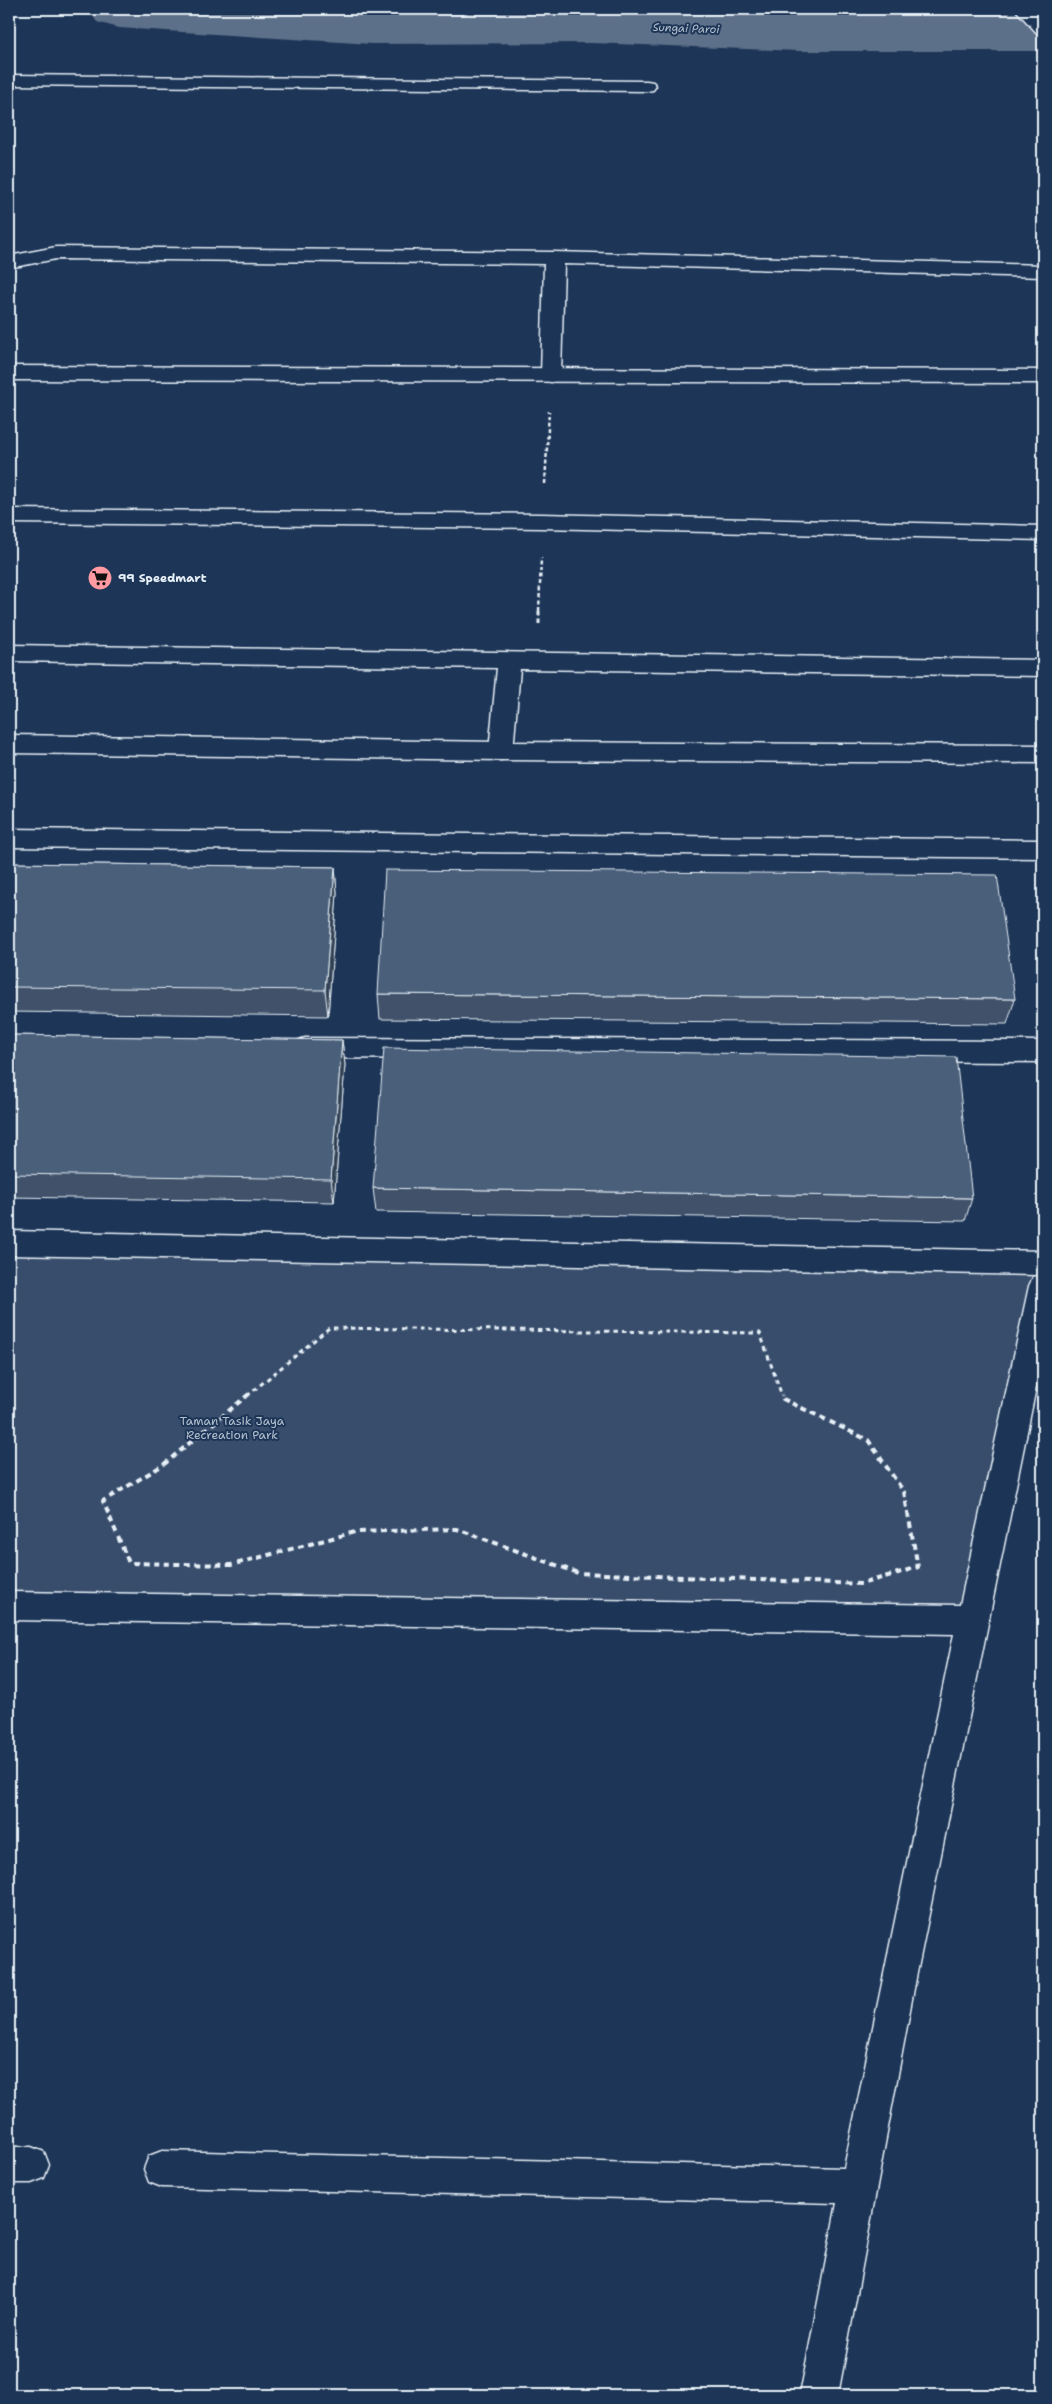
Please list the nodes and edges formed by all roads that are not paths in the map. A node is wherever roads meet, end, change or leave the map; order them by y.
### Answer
1 (1026, 10) edge
2 (1043, 29) edge
3 (9, 80) edge
4 (647, 86) dead end
5 (554, 258) junction
6 (9, 262) edge
7 (1043, 271) edge
8 (9, 373) edge
9 (552, 375) junction
10 (1043, 377) edge
11 (9, 516) edge
12 (1043, 533) edge
13 (9, 653) edge
14 (509, 660) junction
15 (1043, 668) edge
16 (9, 744) edge
17 (501, 751) junction
18 (1043, 754) edge
19 (9, 838) edge
20 (1043, 849) edge
21 (286, 1048) edge
22 (1043, 1052) edge
23 (9, 1243) edge
24 (1043, 1263) edge
25 (1043, 1286) edge
26 (9, 1606) edge
27 (973, 1620) junction
28 (162, 2169) dead end
29 (858, 2186) junction
30 (819, 2395) edge

1 - 2 main road
3 - 4 main road
5 - 6 main road
5 - 7 main road
5 - 9 main road
8 - 9 main road
9 - 10 main road
11 - 12 main road
13 - 14 main road
14 - 15 main road
14 - 17 main road
16 - 17 main road
17 - 18 main road
19 - 20 main road
21 - 22 main road
23 - 24 main road
25 - 27 main road
26 - 27 main road
27 - 29 main road
28 - 29 main road
29 - 30 main road

